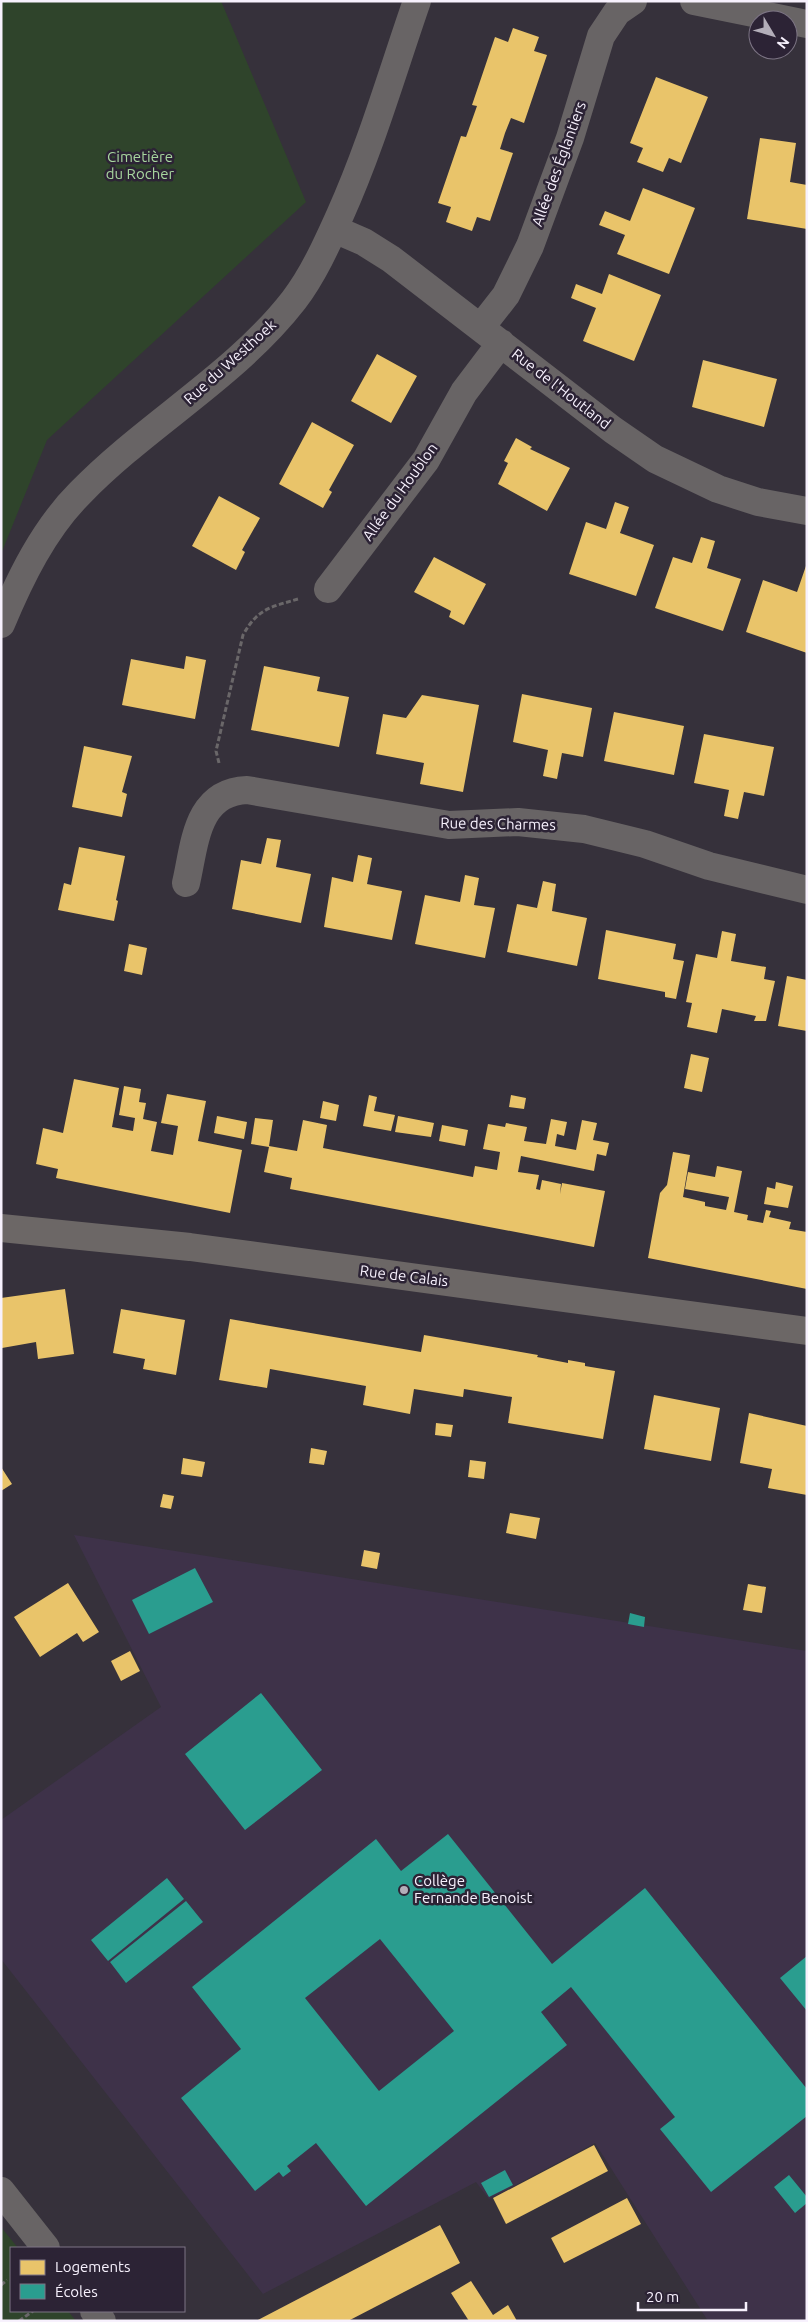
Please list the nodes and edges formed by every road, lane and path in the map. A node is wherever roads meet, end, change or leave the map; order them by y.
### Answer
1 (417, 1) edge
2 (633, 1) edge
3 (694, 1) edge
4 (807, 24) edge
5 (334, 229) junction
6 (491, 335) junction
7 (807, 511) edge
8 (328, 589) joint
9 (1, 624) edge
10 (225, 793) junction
11 (186, 883) dead end
12 (807, 890) edge
13 (1, 1228) edge
14 (807, 1331) edge
15 (1, 2191) edge
16 (45, 2247) edge
17 (7, 2280) dead end
18 (1, 2285) edge
19 (32, 2312) edge
20 (19, 2321) edge

1 - 5 street, Rue du Westhoek
2 - 6 street, Allée des Églantiers
3 - 4 street
5 - 6 street, Rue de l'Houtland
5 - 9 street, Rue du Westhoek
6 - 7 street, Rue de l'Houtland
6 - 8 street, Allée du Houblon
8 - 10 path
10 - 11 street
10 - 12 street, Rue des Charmes
13 - 14 street, Rue de Calais
15 - 16 street
17 - 18 path
19 - 20 path

